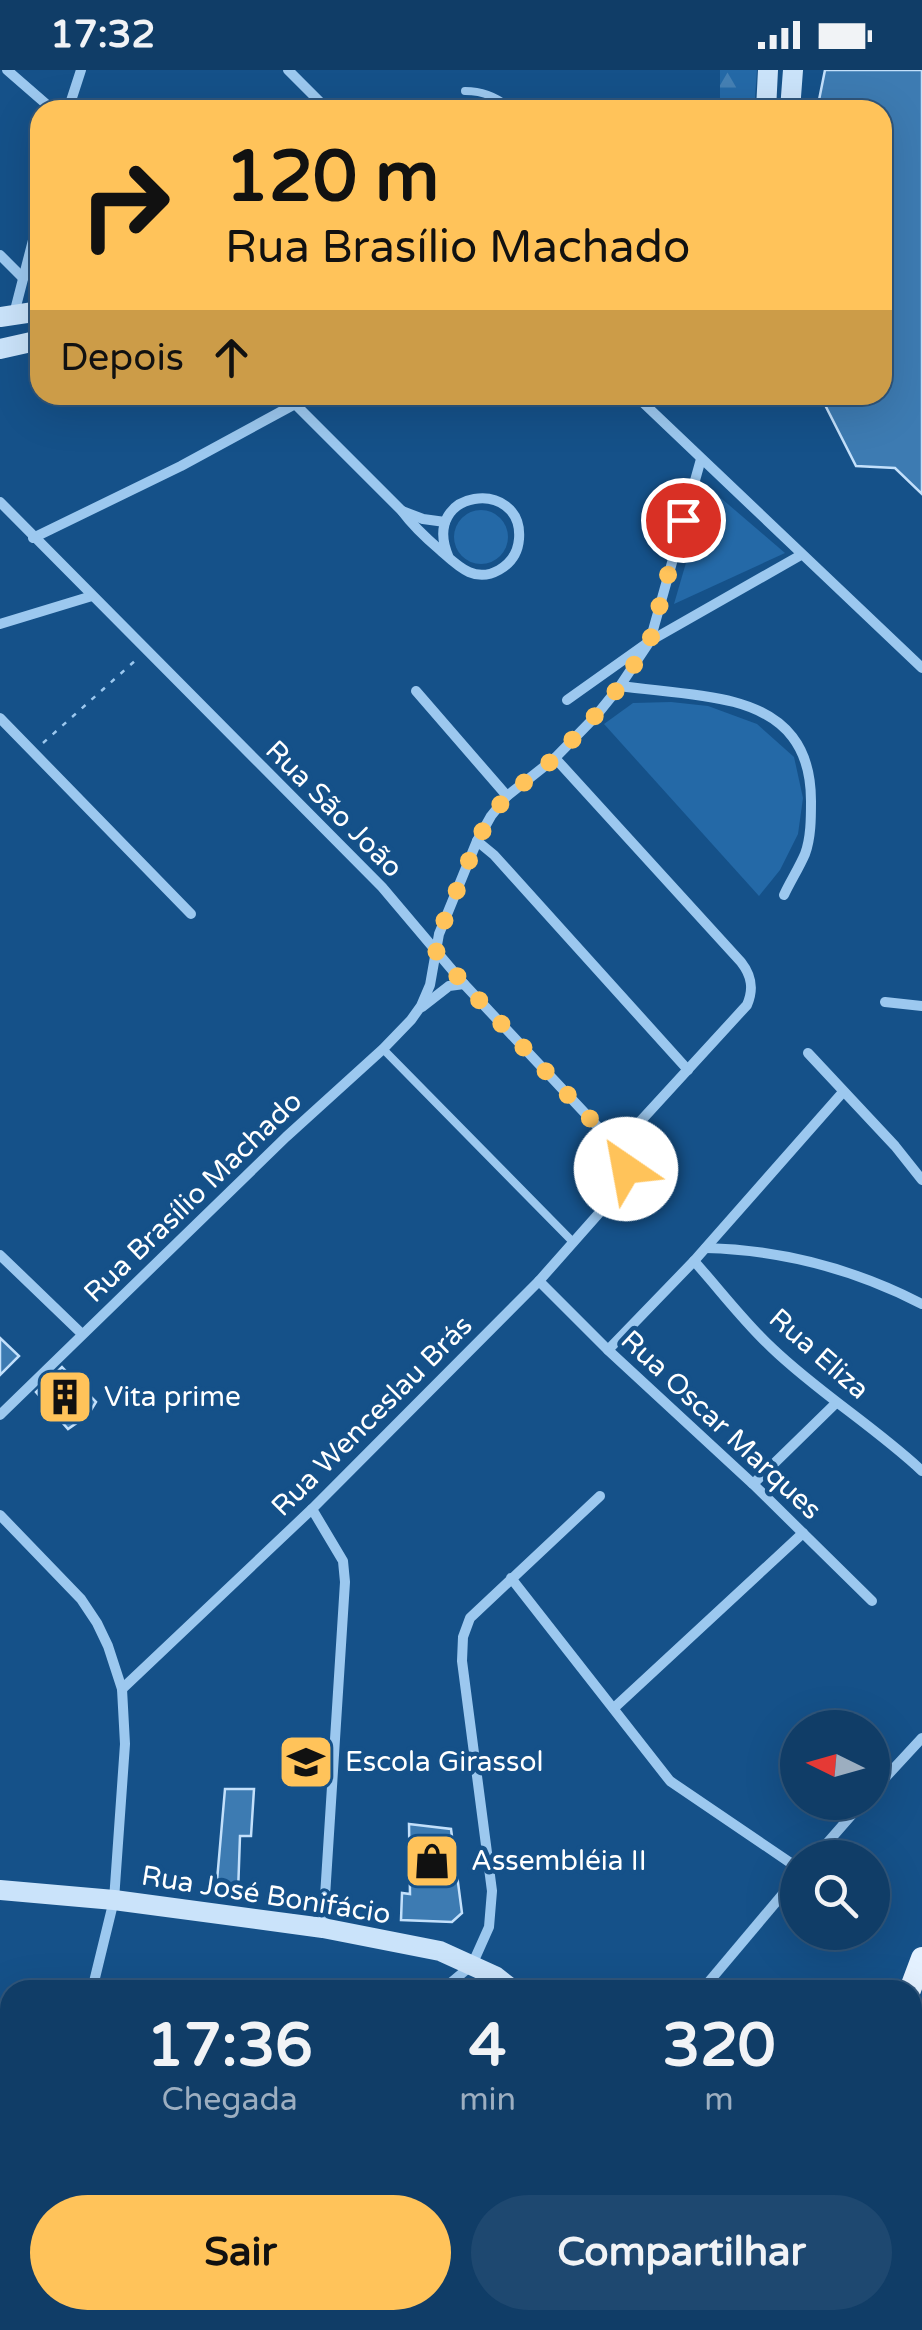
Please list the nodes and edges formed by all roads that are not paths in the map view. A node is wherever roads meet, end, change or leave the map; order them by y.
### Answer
1 (8, 70) edge
2 (81, 70) edge
3 (288, 70) edge
4 (768, 70) edge
5 (793, 70) edge
6 (465, 91) dead end
7 (42, 100) edge
8 (71, 100) edge
9 (318, 100) edge
10 (500, 100) edge
11 (766, 100) edge
12 (791, 100) edge
13 (30, 249) edge
14 (0, 255) edge
15 (22, 278) junction
16 (7, 315) edge
17 (30, 342) edge
18 (0, 348) edge
19 (277, 405) edge
20 (295, 405) edge
21 (644, 405) edge
22 (701, 459) junction
23 (0, 502) edge
24 (402, 511) junction
25 (445, 522) junction
26 (34, 538) junction
27 (801, 554) junction
28 (449, 558) junction
29 (92, 596) junction
30 (0, 624) edge
31 (650, 641) junction
32 (922, 668) edge
33 (620, 686) junction
34 (416, 691) dead end
35 (567, 700) dead end
36 (0, 718) edge
37 (555, 758) junction
38 (507, 796) junction
39 (477, 841) junction
40 (784, 895) dead end
41 (192, 914) dead end
42 (436, 951) junction
43 (464, 984) junction
44 (886, 1002) dead end
45 (922, 1006) edge
46 (416, 1012) junction
47 (384, 1049) junction
48 (808, 1053) dead end
49 (688, 1070) junction
50 (843, 1092) junction
51 (626, 1157) junction
52 (922, 1180) edge
53 (573, 1242) junction
54 (706, 1248) junction
55 (0, 1255) edge
56 (694, 1261) junction
57 (539, 1281) junction
58 (922, 1304) edge
59 (82, 1334) junction
60 (608, 1350) junction
61 (836, 1403) junction
62 (0, 1415) edge
63 (922, 1471) edge
64 (753, 1484) junction
65 (600, 1496) dead end
66 (312, 1510) junction
67 (0, 1515) edge
68 (803, 1534) junction
69 (512, 1578) junction
70 (872, 1600) dead end
71 (122, 1689) junction
72 (614, 1708) junction
73 (922, 1738) edge
74 (890, 1773) edge
75 (848, 1820) edge
76 (830, 1840) edge
77 (780, 1856) edge
78 (0, 1890) edge
79 (780, 1897) edge
80 (114, 1900) junction
81 (324, 1928) junction
82 (472, 1965) junction
83 (94, 1980) edge
84 (454, 1980) edge
85 (500, 1980) edge
86 (710, 1980) edge

1 - 7 street
2 - 8 street
3 - 9 street
4 - 11 street
5 - 12 street
6 - 10 lane
13 - 15 street
14 - 15 street
15 - 16 street
16 - 18 street
17 - 18 street
19 - 26 street
20 - 24 street
21 - 22 street
22 - 27 street
22 - 31 street
23 - 26 street, Rua São João
24 - 25 street
24 - 28 street
25 - 28 street
25 - 28 street
26 - 29 street, Rua São João
27 - 31 street
27 - 32 street
29 - 30 street
29 - 42 street, Rua São João
31 - 33 street, Rua Brasílio Machado
31 - 35 street
33 - 37 street, Rua Brasílio Machado
33 - 40 street
34 - 38 street
36 - 41 street
37 - 38 street, Rua Brasílio Machado
37 - 49 street, Rua Wenceslau Brás
38 - 39 street, Rua Brasílio Machado
39 - 42 street, Rua Brasílio Machado
39 - 49 street
42 - 43 street, Rua São João
42 - 46 street, Rua Brasílio Machado
43 - 46 street, Rua Brasílio Machado
43 - 51 street, Rua São João
44 - 45 street
46 - 47 street, Rua Brasílio Machado
47 - 53 lane
47 - 59 street, Rua Brasílio Machado
48 - 50 street
49 - 51 street, Rua Wenceslau Brás
50 - 52 street
50 - 54 street
51 - 53 street, Rua Wenceslau Brás
53 - 57 street, Rua Wenceslau Brás
54 - 56 street
54 - 58 street
55 - 59 street
56 - 60 street
56 - 61 street, Rua Eliza
57 - 60 street, Rua Oscar Marques
57 - 66 street, Rua Wenceslau Brás
59 - 62 street, Rua Brasílio Machado
60 - 64 street, Rua Oscar Marques
61 - 63 street, Rua Eliza
61 - 64 street
64 - 68 street, Rua Oscar Marques
65 - 69 street
66 - 71 street, Rua Wenceslau Brás
66 - 81 street
67 - 71 street
68 - 70 street, Rua Oscar Marques
68 - 72 street
69 - 72 street
69 - 82 street
71 - 80 street
72 - 77 street
73 - 74 street
75 - 76 street
78 - 80 street, Rua José Bonifácio
79 - 86 street
80 - 81 street, Rua José Bonifácio
80 - 83 street
81 - 82 street, Rua José Bonifácio
82 - 84 street
82 - 85 street, Rua José Bonifácio

